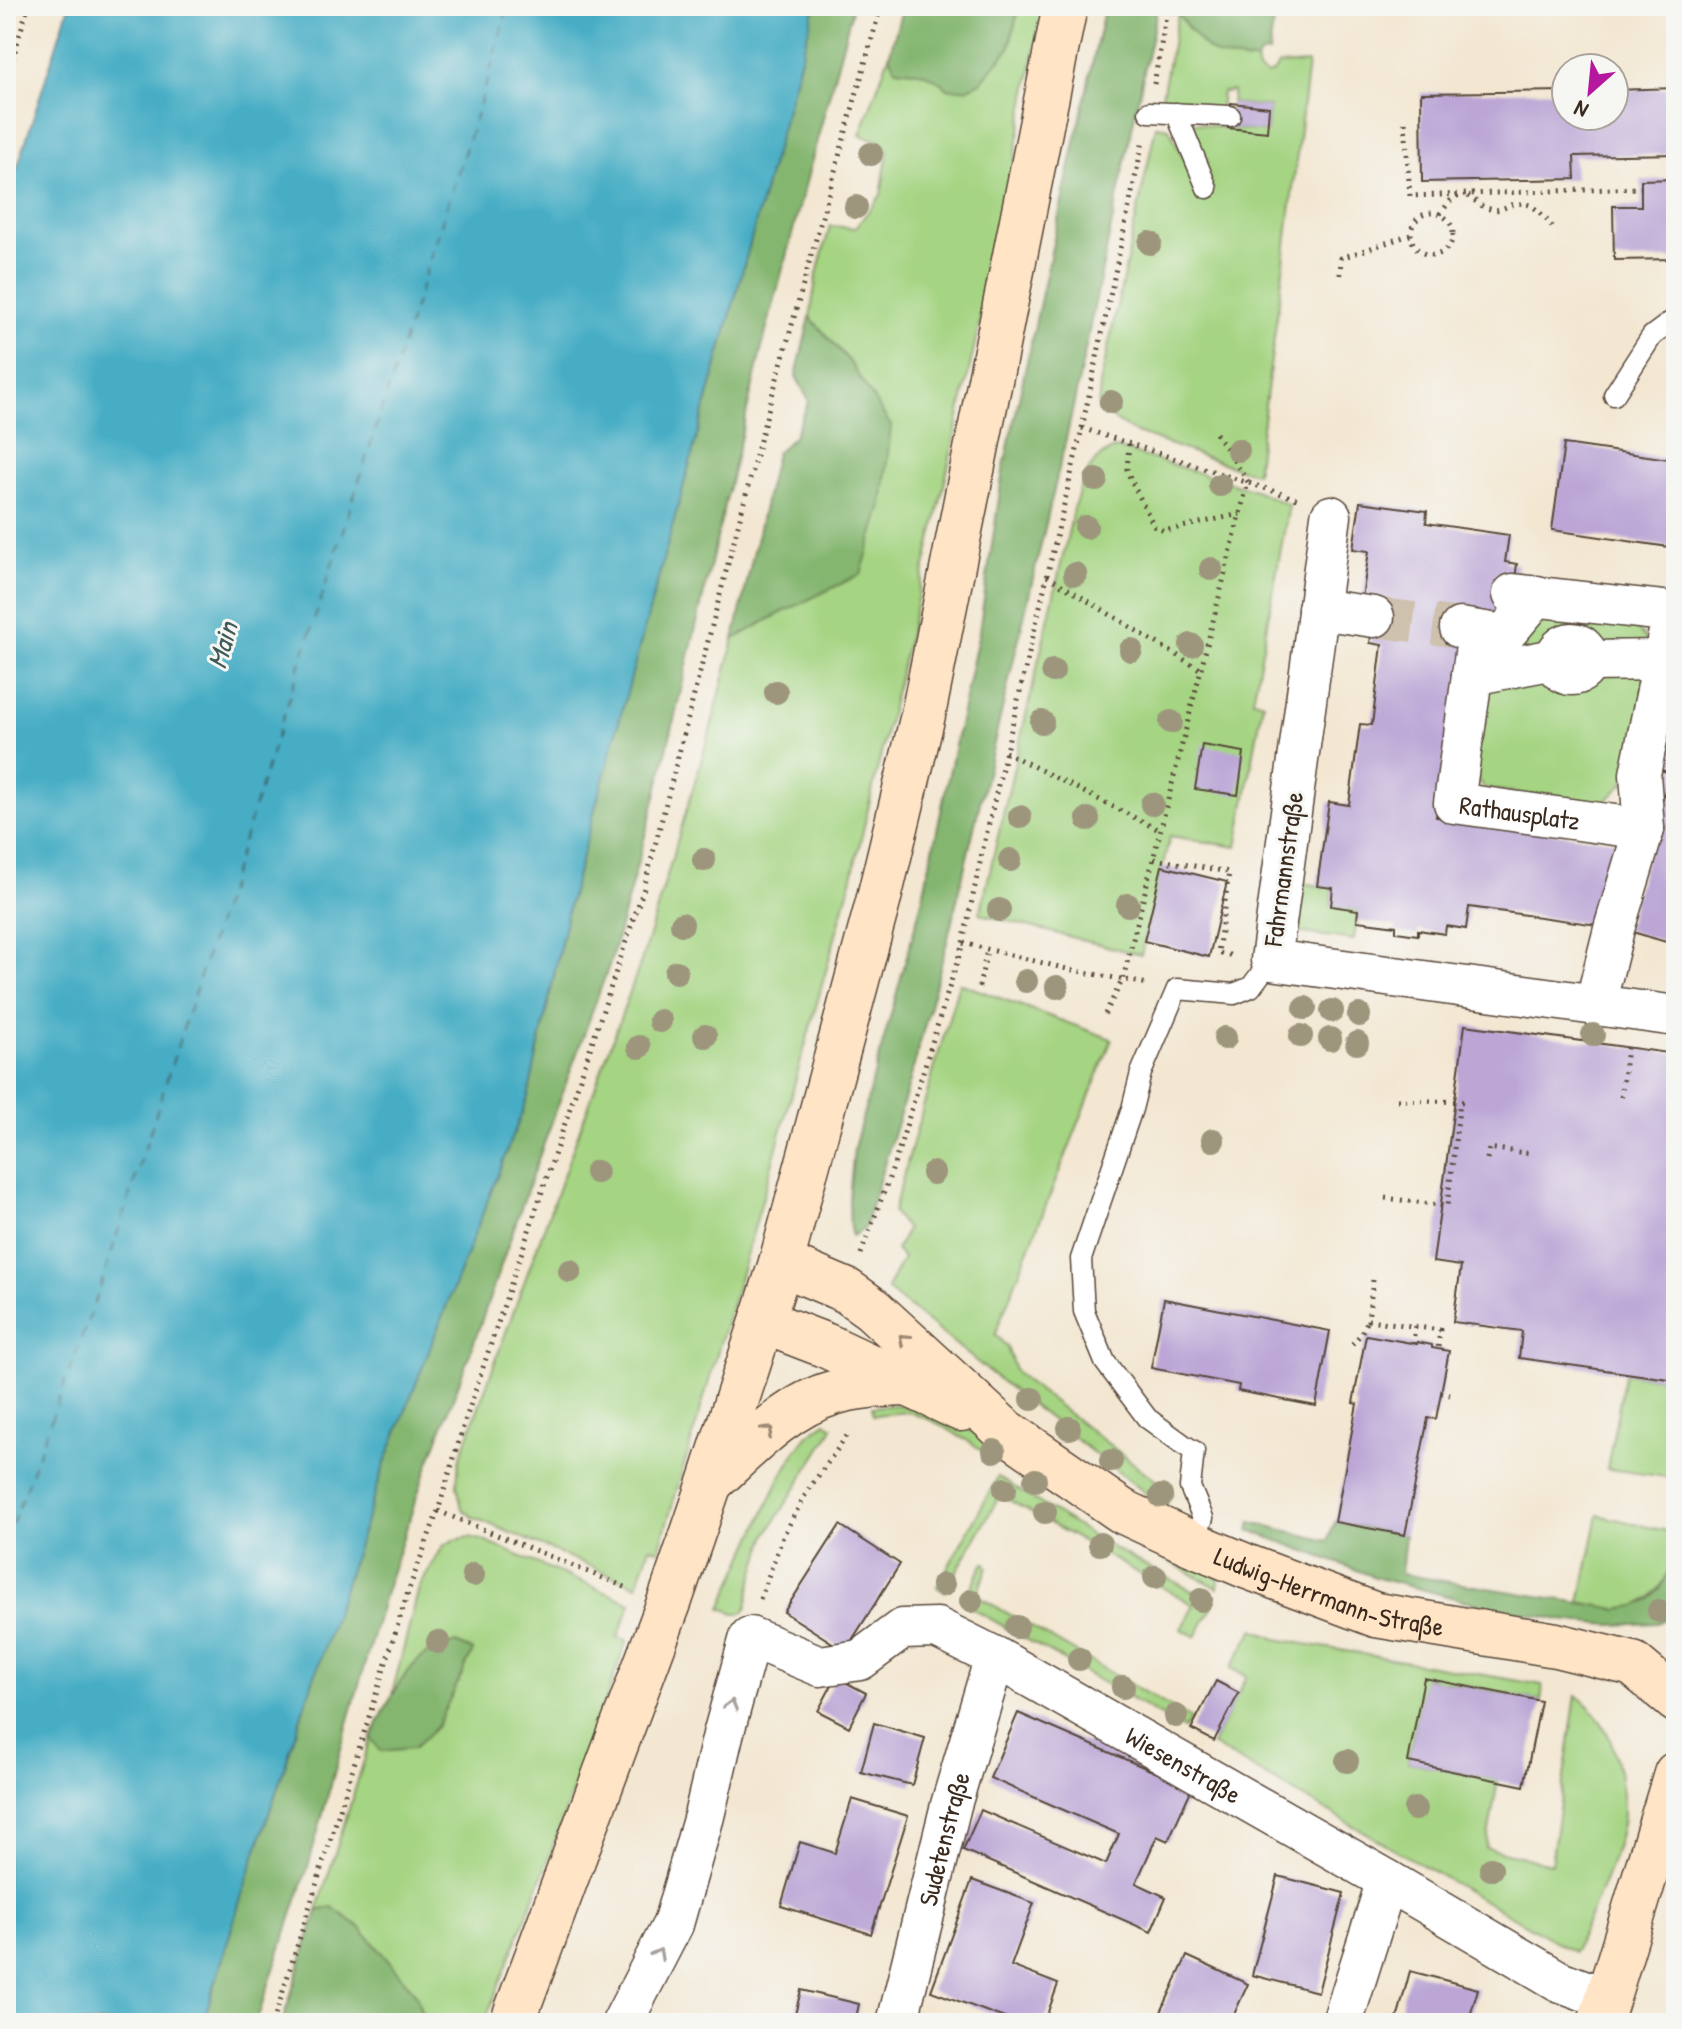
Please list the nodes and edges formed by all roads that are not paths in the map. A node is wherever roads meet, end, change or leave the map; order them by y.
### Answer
1 (1065, 6) edge
2 (1149, 112) road end
3 (1176, 113) junction
4 (1230, 116) dead end
5 (1207, 188) dead end
6 (1676, 318) edge
7 (1614, 395) dead end
8 (1331, 516) road end
9 (1318, 609) junction
10 (1374, 617) tunnel mouth
11 (1663, 660) junction
12 (1472, 675) junction
13 (1644, 829) junction
14 (1271, 960) junction
15 (1595, 1005) junction
16 (1676, 1016) edge
17 (781, 1263) junction
18 (762, 1321) junction
19 (909, 1384) junction
20 (1003, 1429) junction
21 (710, 1483) junction
22 (1193, 1544) junction
23 (995, 1657) junction
24 (1676, 1700) edge
25 (1676, 1774) edge
26 (1387, 1880) junction
27 (1603, 2011) edge
28 (512, 2023) edge
29 (622, 2023) edge
30 (897, 2023) edge
31 (1342, 2023) edge

1 - 17 main road
2 - 3 lane
3 - 4 lane
3 - 5 lane
6 - 7 lane
8 - 9 street, Fahrmannstraße
9 - 10 street
9 - 14 street, Fahrmannstraße
11 - 12 street
11 - 12 street, Rathausplatz
11 - 13 street, Rathausplatz
12 - 13 street, Rathausplatz
13 - 15 street, Rathausplatz
14 - 15 street, Fahrmannstraße
14 - 22 lane
15 - 16 street, Fahrmannstraße
17 - 18 main road
20 -> 17 main road, Ludwig-Herrmann-Straße
18 - 19 main road, Ludwig-Herrmann-Straße
18 - 21 main road
19 - 20 main road, Ludwig-Herrmann-Straße
21 -> 19 main road
20 - 22 main road, Ludwig-Herrmann-Straße
21 - 28 main road
22 - 24 main road, Ludwig-Herrmann-Straße
23 - 26 street, Wiesenstraße
29 -> 23 street, Wiesenstraße
23 - 30 street, Sudetenstraße
25 - 27 main road
26 - 27 street, Wiesenstraße
26 - 31 street

